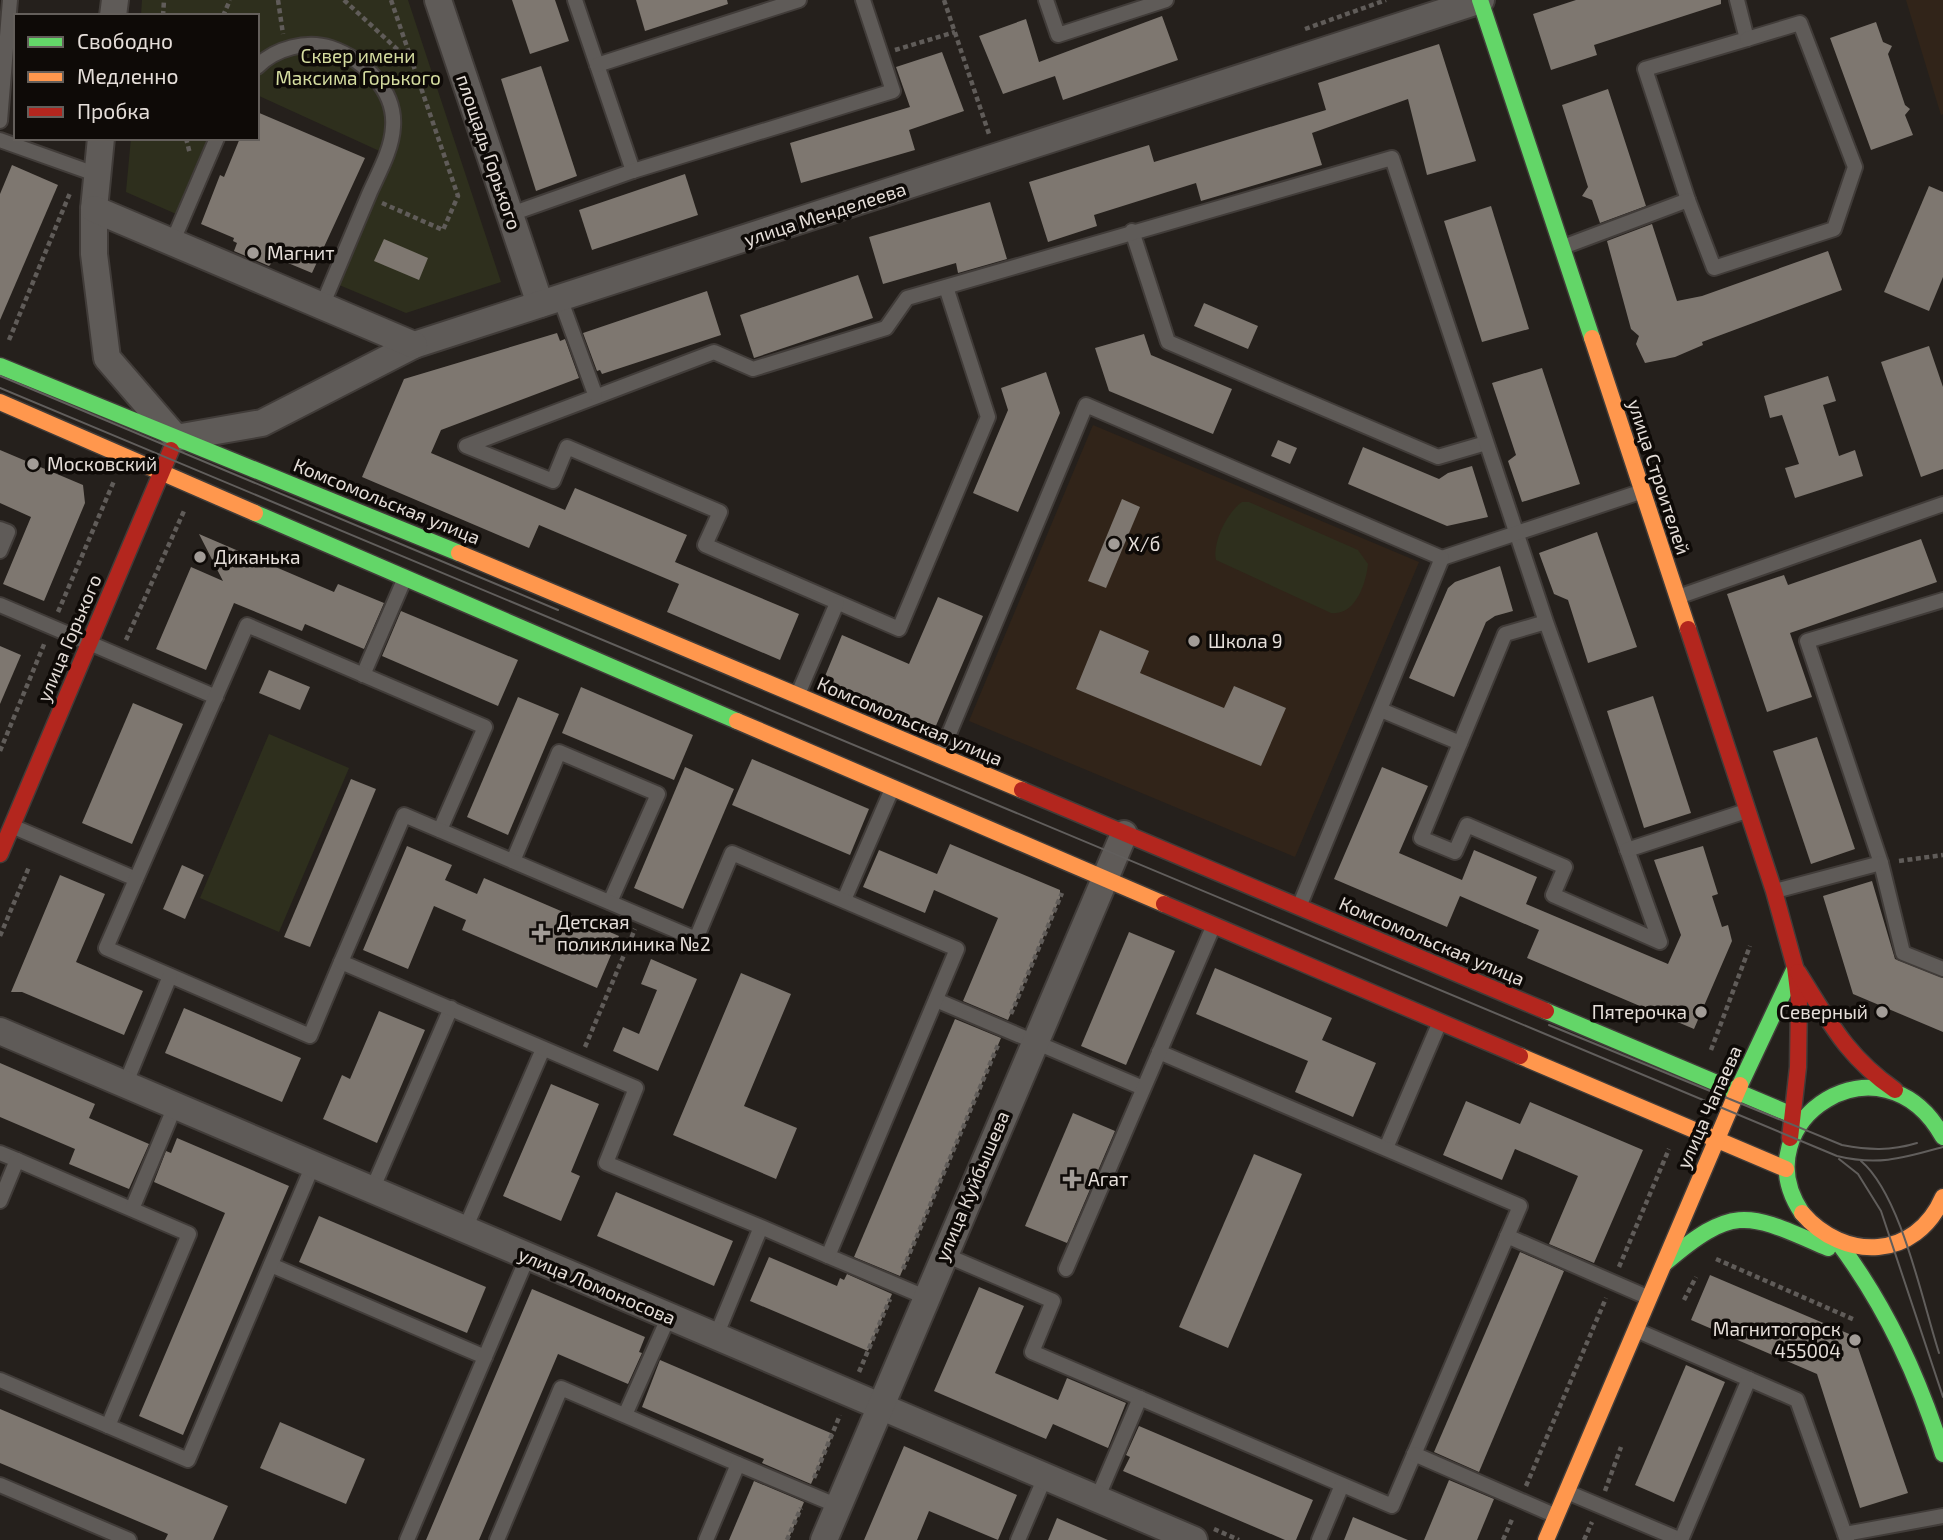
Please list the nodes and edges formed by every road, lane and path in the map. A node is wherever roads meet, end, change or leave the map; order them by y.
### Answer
1 (10, 0) edge
2 (278, 0) edge
3 (344, 0) edge
4 (391, 0) edge
5 (438, 0) edge
6 (575, 0) edge
7 (799, 0) edge
8 (863, 0) edge
9 (944, 0) edge
10 (1046, 0) edge
11 (1166, 0) edge
12 (1480, 0) edge
13 (1737, 0) edge
14 (955, 32) junction
15 (1747, 39) junction
16 (285, 49) junction
17 (881, 54) junction
18 (2, 64) edge
19 (414, 65) junction
20 (597, 65) junction
21 (259, 66) edge
22 (0, 121) edge
23 (0, 140) edge
24 (100, 140) edge
25 (216, 140) edge
26 (992, 141) dead end
27 (633, 171) junction
28 (89, 172) junction
29 (368, 198) junction
30 (1688, 200) junction
31 (93, 209) junction
32 (511, 214) junction
33 (1132, 231) junction
34 (172, 243) junction
35 (1562, 248) junction
36 (946, 288) junction
37 (550, 301) junction
38 (322, 306) junction
39 (414, 345) junction
40 (6, 346) dead end
41 (0, 366) edge
42 (595, 394) junction
43 (0, 402) edge
44 (176, 438) junction
45 (1486, 443) junction
46 (162, 472) junction
47 (1642, 491) junction
48 (1943, 504) edge
49 (186, 507) dead end
50 (0, 529) edge
51 (1517, 530) junction
52 (0, 551) edge
53 (1442, 558) junction
54 (405, 577) junction
55 (1677, 597) junction
56 (1943, 600) edge
57 (837, 603) junction
58 (0, 605) edge
59 (1546, 622) junction
60 (89, 643) junction
61 (119, 655) junction
62 (363, 675) junction
63 (797, 696) junction
64 (216, 697) junction
65 (1381, 710) junction
66 (1460, 743) junction
67 (940, 757) junction
68 (892, 788) junction
69 (1747, 810) junction
70 (6, 824) edge
71 (440, 830) junction
72 (1124, 834) junction
73 (41, 839) junction
74 (1627, 850) junction
75 (0, 854) edge
76 (1943, 855) edge
77 (513, 861) junction
78 (1881, 863) junction
79 (1105, 878) junction
80 (136, 879) junction
81 (1066, 884) dead end
82 (1774, 891) junction
83 (844, 900) junction
84 (610, 902) junction
85 (1299, 908) junction
86 (640, 915) junction
87 (1213, 926) junction
88 (0, 936) edge
89 (1750, 946) dead end
90 (341, 962) junction
91 (1795, 967) junction
92 (1943, 970) edge
93 (170, 976) junction
94 (936, 1000) junction
95 (451, 1008) junction
96 (1827, 1016) junction
97 (1440, 1022) junction
98 (1004, 1029) junction
99 (0, 1031) edge
100 (1034, 1041) junction
101 (543, 1049) junction
102 (1159, 1052) junction
103 (578, 1064) junction
104 (1700, 1076) junction
105 (1912, 1082) dead end
106 (125, 1085) junction
107 (1143, 1088) junction
108 (1895, 1090) junction
109 (1737, 1092) junction
110 (1916, 1102) junction
111 (1943, 1103) edge
112 (176, 1106) junction
113 (1798, 1117) junction
114 (1680, 1124) junction
115 (1943, 1137) edge
116 (1716, 1139) junction
117 (1386, 1148) junction
118 (0, 1153) edge
119 (17, 1160) junction
120 (1787, 1161) junction
121 (313, 1165) junction
122 (372, 1190) junction
123 (1943, 1197) edge
124 (0, 1201) edge
125 (132, 1209) junction
126 (1751, 1218) junction
127 (1943, 1224) edge
128 (761, 1227) junction
129 (465, 1229) junction
130 (1815, 1229) junction
131 (1507, 1236) junction
132 (1906, 1239) junction
133 (1838, 1242) junction
134 (943, 1254) junction
135 (528, 1256) junction
136 (828, 1256) junction
137 (1708, 1256) dead end
138 (1664, 1264) junction
139 (271, 1265) junction
140 (1066, 1269) dead end
141 (1863, 1274) junction
142 (1612, 1283) junction
143 (896, 1285) junction
144 (925, 1297) junction
145 (1648, 1298) junction
146 (668, 1316) junction
147 (1860, 1321) dead end
148 (1634, 1329) junction
149 (716, 1336) junction
150 (485, 1357) junction
151 (856, 1378) dead end
152 (0, 1380) edge
153 (1749, 1380) junction
154 (1140, 1398) junction
155 (880, 1407) junction
156 (625, 1415) junction
157 (108, 1426) junction
158 (1414, 1454) junction
159 (1943, 1454) edge
160 (738, 1464) junction
161 (1045, 1477) junction
162 (0, 1485) edge
163 (1342, 1485) junction
164 (1566, 1491) junction
165 (1097, 1499) junction
166 (1520, 1500) junction
167 (838, 1506) junction
168 (1556, 1516) junction
169 (1943, 1516) edge
170 (1846, 1537) edge
171 (129, 1540) edge
172 (407, 1540) edge
173 (497, 1540) edge
174 (706, 1540) edge
175 (824, 1540) edge
176 (1018, 1540) edge
177 (1194, 1540) edge
178 (1319, 1540) edge
179 (1503, 1540) edge
180 (1546, 1540) edge
181 (1681, 1540) edge

1 - 18 lane
2 - 16 path
3 - 19 path
4 - 19 path
5 - 32 street, площадь Горького
6 - 20 lane
7 - 20 lane
8 - 17 lane
9 - 14 path
10 - 11 lane
12 - 35 main road, улица Строителей
12 - 37 street, улица Менделеева
13 - 15 lane
14 - 17 path
14 - 26 path
15 - 30 lane
15 - 30 lane
16 - 21 lane
16 - 29 lane
17 - 27 lane
18 - 22 lane
19 - 29 path
20 - 27 lane
23 - 28 lane
24 - 28 street
25 - 34 lane
27 - 32 lane
28 - 31 street
28 - 40 path
29 - 38 lane
30 - 35 lane
31 - 34 street
31 - 44 street
32 - 37 street, площадь Горького
33 - 36 lane
33 - 45 lane
33 - 45 lane
34 - 38 street
35 - 47 main road, улица Строителей
36 - 42 lane
36 - 57 lane
37 - 39 street, улица Менделеева
37 - 42 lane
38 - 39 street
39 - 44 street, улица Менделеева
41 - 44 main road, Комсомольская улица
42 - 57 lane
43 - 46 main road
44 - 46 main road, улица Горького
44 - 63 main road, Комсомольская улица
45 - 51 lane
46 - 54 main road
46 - 60 main road, улица Горького
47 - 51 lane
47 - 55 main road, улица Строителей
48 - 55 lane
49 - 61 path
50 - 52 lane
51 - 53 lane
51 - 59 lane
53 - 65 lane
53 - 67 lane
54 - 62 lane
54 - 68 main road
55 - 69 main road, улица Строителей
56 - 78 lane
57 - 63 lane
58 - 60 lane
59 - 66 lane
59 - 74 lane
60 - 61 lane
60 - 70 main road, улица Горького
61 - 64 lane
62 - 64 lane
62 - 71 lane
63 - 67 main road, Комсомольская улица
64 - 80 lane
65 - 66 lane
65 - 85 lane
66 - 74 lane
67 - 72 main road, Комсомольская улица
68 - 79 main road
68 - 83 lane
69 - 74 lane
69 - 82 main road, улица Строителей
70 - 73 lane
70 - 75 main road, улица Горького
71 - 77 lane
71 - 90 lane
72 - 79 street, улица Куйбышева
72 - 85 main road, Комсомольская улица
73 - 80 lane
73 - 88 path
76 - 78 path
77 - 84 lane
77 - 84 lane
78 - 82 lane
78 - 92 lane
79 - 87 main road
79 - 100 street, улица Куйбышева
80 - 93 lane
81 - 98 path
82 - 91 main road, улица Строителей
83 - 86 lane
83 - 94 lane
84 - 86 lane
85 - 104 main road, Комсомольская улица
86 - 103 path
87 - 97 main road
87 - 102 lane
89 - 104 path
90 - 93 lane
90 - 95 lane
91 - 96 main road, улица Строителей
91 - 109 main road, улица Чапаева
91 - 113 main road, улица Строителей
93 - 106 lane
94 - 98 lane
94 - 136 lane
95 - 101 lane
95 - 122 lane
96 - 105 main road, улица Строителей
96 - 108 main road, улица Строителей
97 - 114 main road
97 - 117 lane
98 - 100 lane
98 - 143 path
99 - 106 street, улица Ломоносова
100 - 107 lane
100 - 134 street, улица Куйбышева
101 - 103 lane
101 - 129 lane
102 - 107 lane
102 - 117 lane
103 - 128 lane
104 - 109 main road, Комсомольская улица
106 - 112 street, улица Ломоносова
107 - 140 lane
108 - 110 main road, улица Строителей
108 - 113 main road
109 - 113 main road, Комсомольская улица
109 - 116 main road, улица Чапаева
110 - 111 main road
110 - 115 main road
112 - 121 street, улица Ломоносова
112 - 125 lane
113 - 120 main road
114 - 116 main road
114 - 142 path
116 - 120 main road
116 - 138 main road, улица Чапаева
117 - 131 lane
118 - 119 lane
119 - 124 lane
119 - 125 lane
120 - 130 main road
121 - 122 street, улица Ломоносова
121 - 139 lane
122 - 129 street, улица Ломоносова
123 - 132 main road
125 - 157 lane
126 - 130 main road, улица Чапаева
126 - 138 main road, улица Чапаева
126 - 141 main road
127 - 132 main road
128 - 136 lane
128 - 149 lane
129 - 135 street, улица Ломоносова
130 - 133 main road
131 - 142 lane
131 - 158 lane
132 - 133 main road
133 - 141 main road
134 - 144 street, улица Куйбышева
134 - 154 lane
135 - 146 street, улица Ломоносова
135 - 150 lane
136 - 143 lane
137 - 147 path
138 - 145 main road, улица Чапаева
139 - 150 lane
139 - 157 lane
141 - 159 main road
142 - 145 lane
142 - 166 path
143 - 144 lane
143 - 151 path
144 - 155 street, улица Куйбышева
145 - 148 main road, улица Чапаева
146 - 149 street, улица Ломоносова
146 - 156 lane
148 - 153 lane
148 - 164 main road, улица Чапаева
149 - 155 street, улица Ломоносова
150 - 172 lane
152 - 157 lane
153 - 170 lane
153 - 181 lane
154 - 163 lane
154 - 165 lane
155 - 161 street, улица Ломоносова
155 - 167 street, улица Куйбышева
156 - 160 lane
156 - 173 lane
158 - 163 lane
158 - 166 lane
160 - 167 lane
160 - 174 lane
161 - 165 street, улица Ломоносова
161 - 176 lane
162 - 171 lane
163 - 178 lane
164 - 168 main road, улица Чапаева
164 - 181 lane
165 - 177 street, улица Ломоносова
166 - 168 lane
166 - 179 path
167 - 175 street, улица Куйбышева
168 - 180 main road, улица Чапаева
169 - 170 lane

